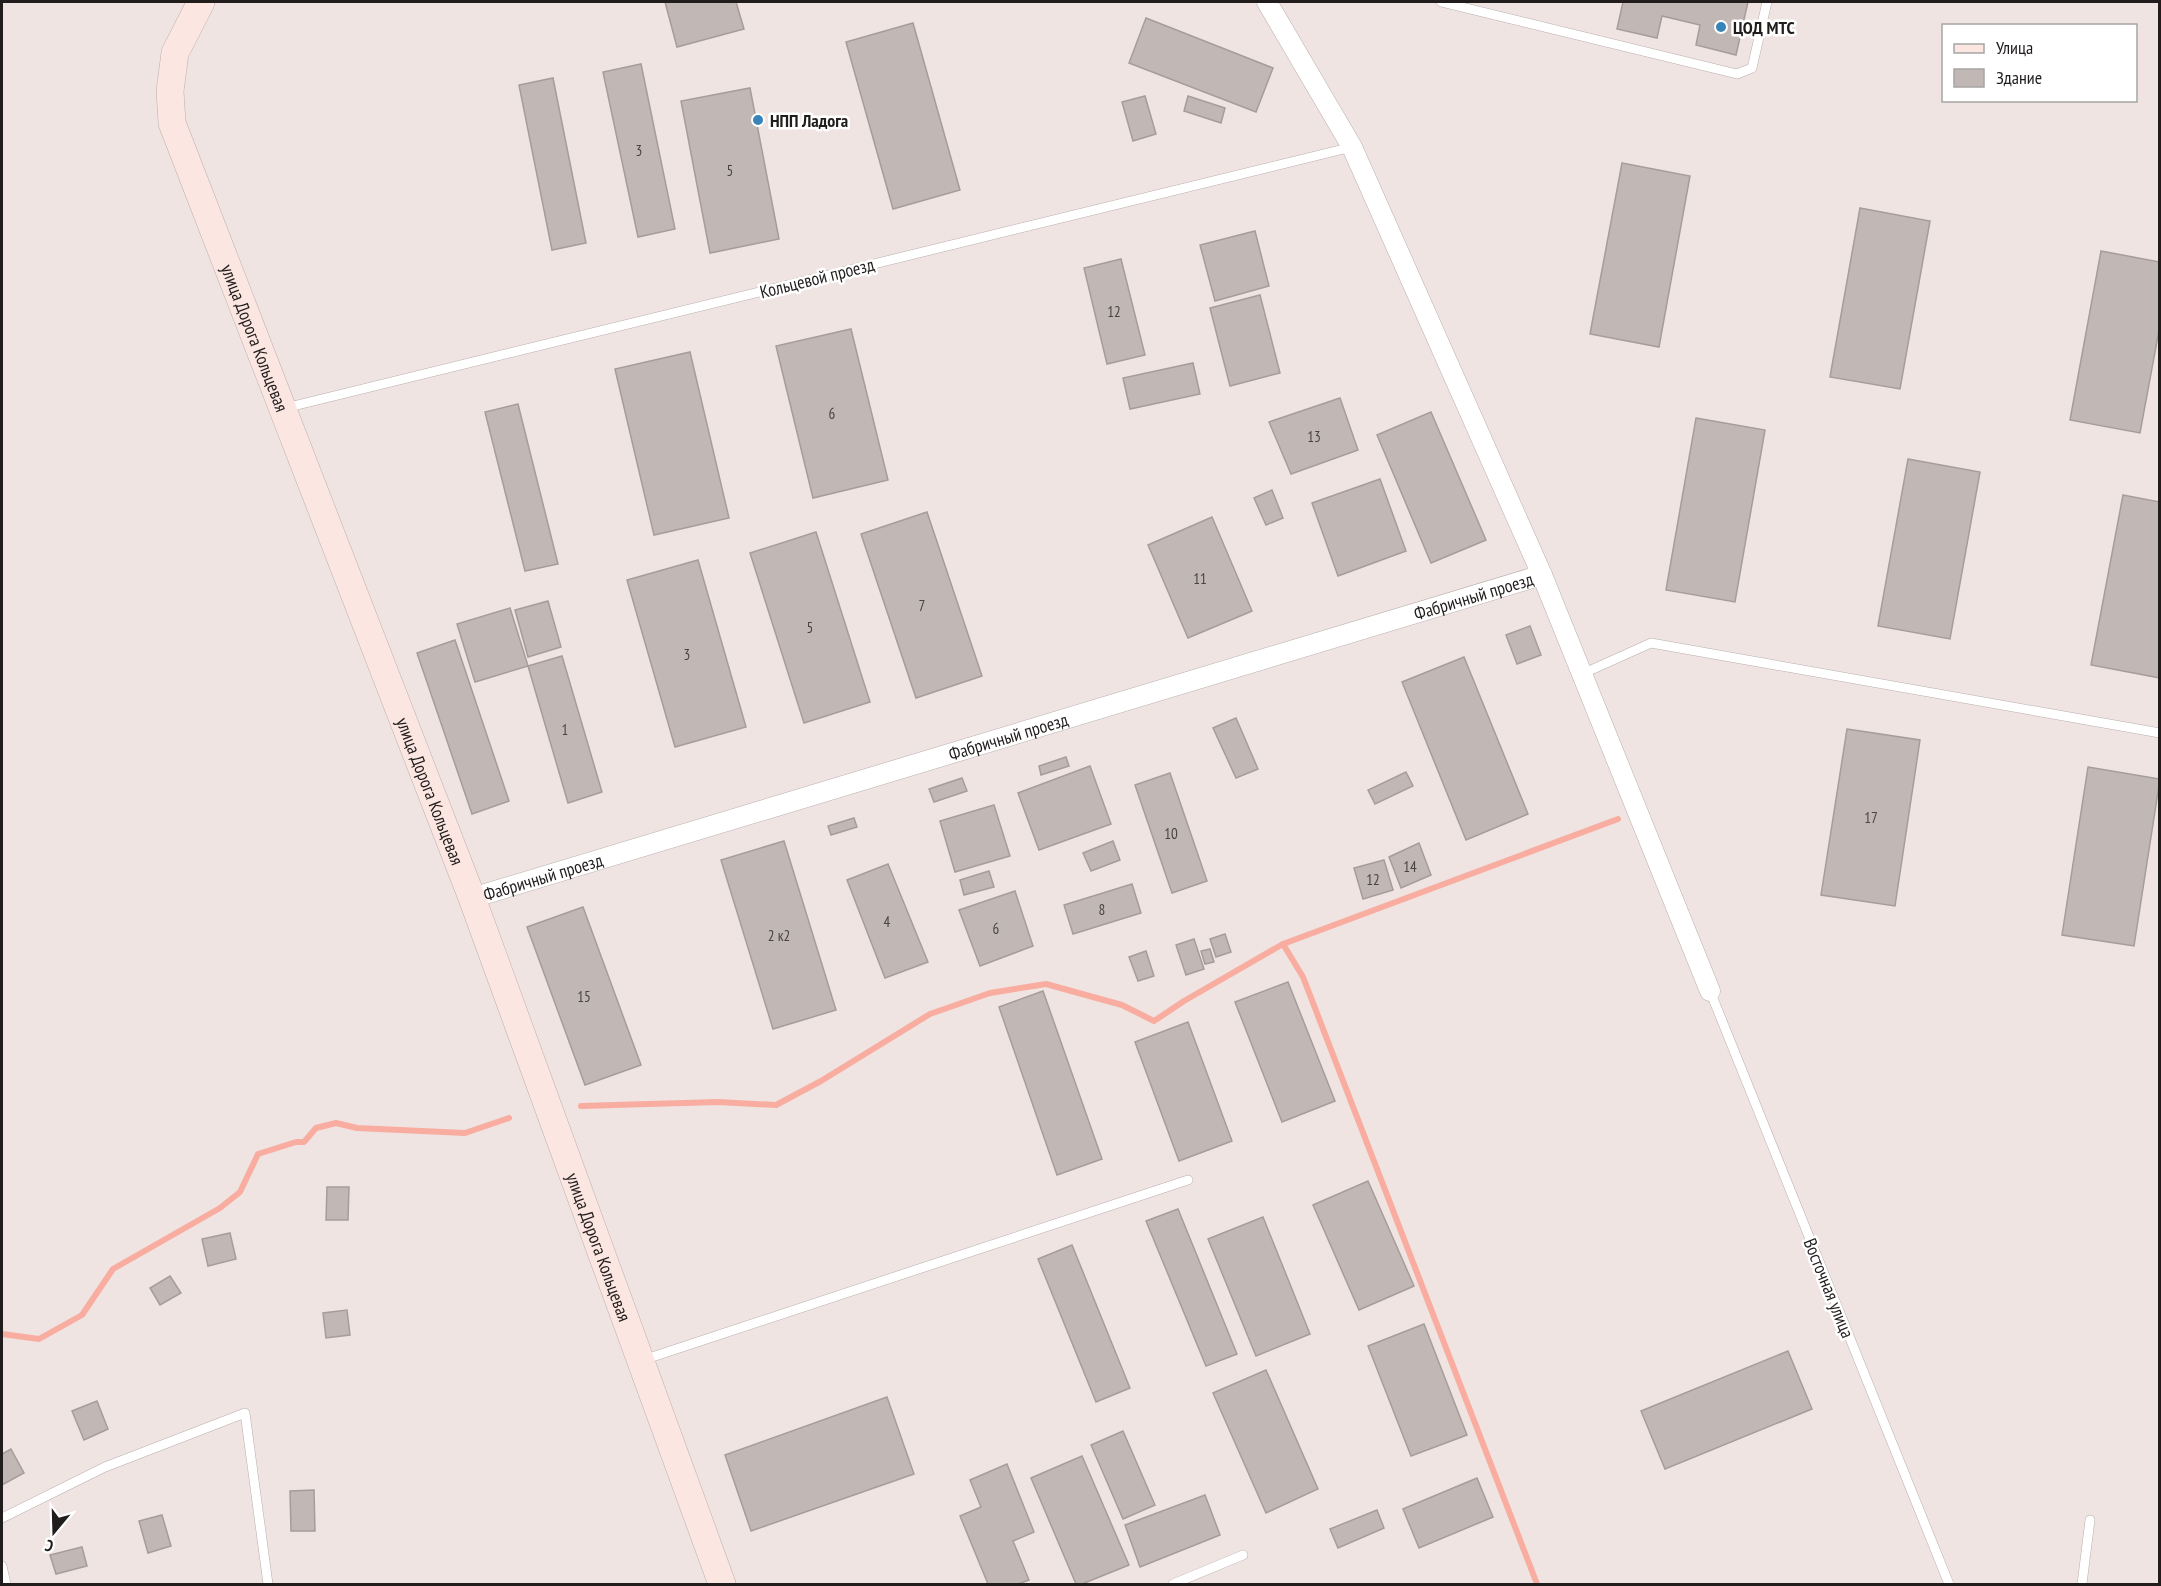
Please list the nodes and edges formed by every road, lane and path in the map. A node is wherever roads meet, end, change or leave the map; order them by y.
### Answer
1 (201, 2) edge
2 (1267, 2) edge
3 (1441, 2) edge
4 (1767, 2) edge
5 (1352, 147) junction
6 (283, 408) junction
7 (1542, 575) junction
8 (1582, 674) junction
9 (2160, 733) edge
10 (472, 898) junction
11 (1710, 991) joint
12 (1188, 1180) dead end
13 (640, 1360) junction
14 (2, 1518) edge
15 (2090, 1520) dead end
16 (1243, 1555) dead end
17 (2, 1566) edge
18 (6, 1584) edge
19 (268, 1584) edge
20 (722, 1584) edge
21 (1173, 1584) edge
22 (1949, 1584) edge
23 (2082, 1584) edge

1 - 6 street, улица Дорога Кольцевая
2 - 5 street
3 - 4 lane
5 - 6 lane, Кольцевой проезд
5 - 7 street
6 - 10 street, улица Дорога Кольцевая
7 - 8 street
7 - 10 street, Фабричный проезд
8 - 9 lane
8 - 11 street
10 - 13 street, улица Дорога Кольцевая
11 - 22 lane, Восточная улица
12 - 13 lane
13 - 20 street, улица Дорога Кольцевая
14 - 19 lane
15 - 23 lane
16 - 21 lane
17 - 18 lane

